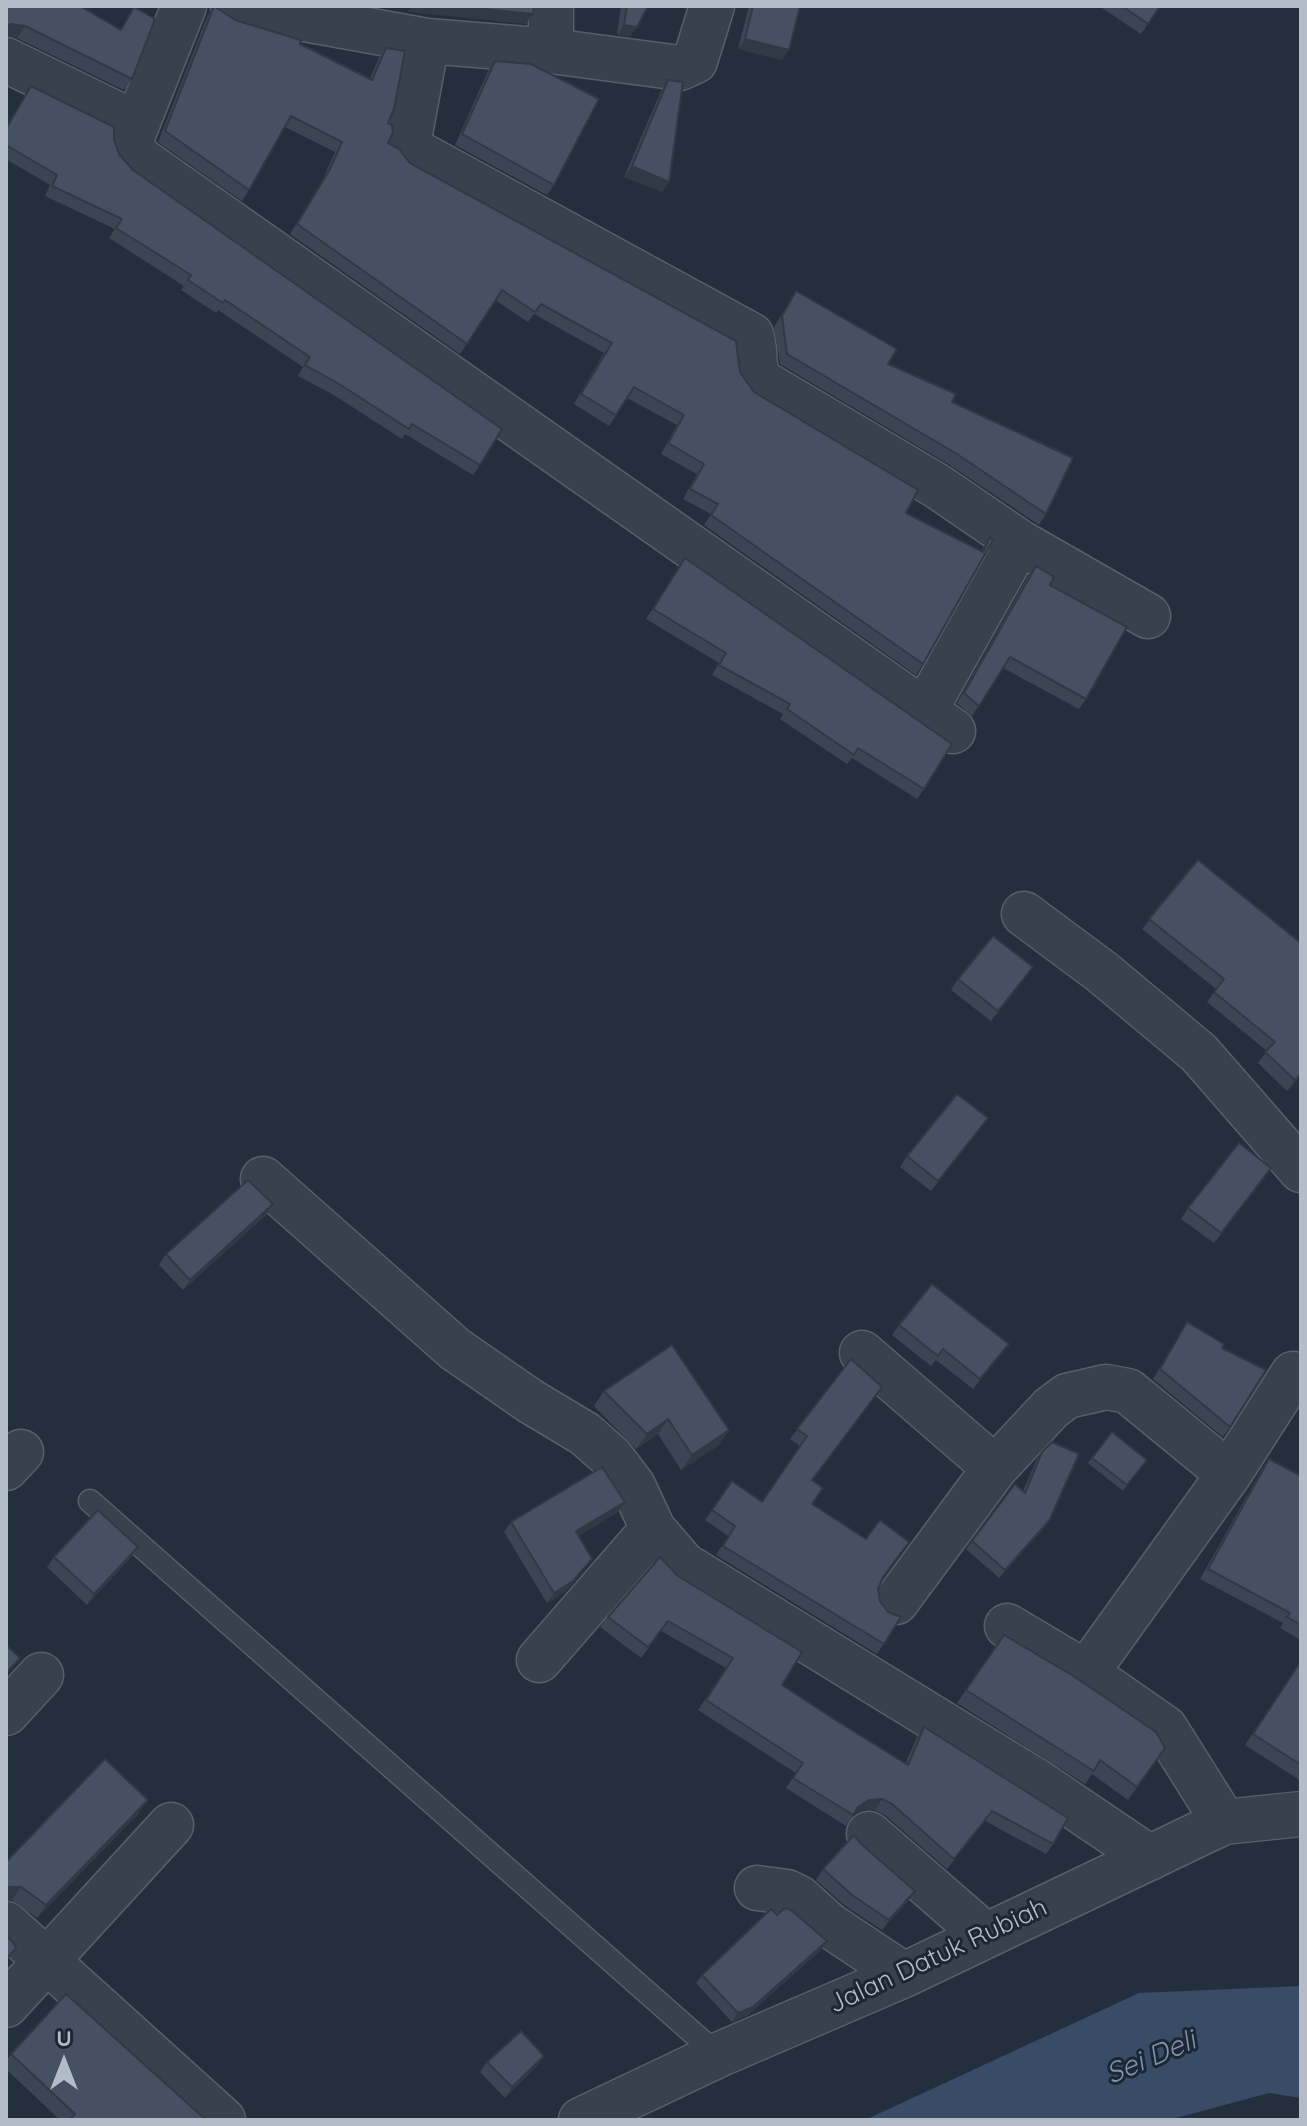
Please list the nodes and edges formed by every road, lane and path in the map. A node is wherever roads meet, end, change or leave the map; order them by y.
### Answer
1 (184, 6) edge
2 (233, 6) edge
3 (551, 6) edge
4 (712, 6) edge
5 (408, 28) edge
6 (551, 51) junction
7 (6, 60) edge
8 (137, 124) junction
9 (1019, 542) junction
10 (1148, 616) dead end
11 (1024, 914) dead end
12 (1301, 1170) edge
13 (263, 1179) dead end
14 (862, 1353) dead end
15 (1293, 1374) dead end
16 (995, 1468) junction
17 (1229, 1474) junction
18 (90, 1501) dead end
19 (653, 1529) junction
20 (896, 1602) dead end
21 (1007, 1626) dead end
22 (539, 1660) dead end
23 (1086, 1673) junction
24 (41, 1675) dead end
25 (6, 1713) edge
26 (1301, 1814) edge
27 (1224, 1822) junction
28 (171, 1825) dead end
29 (869, 1834) dead end
30 (1150, 1858) junction
31 (757, 1888) dead end
32 (6, 1924) edge
33 (985, 1935) junction
34 (47, 1960) junction
35 (904, 1975) junction
36 (6, 2005) edge
37 (718, 2055) junction
38 (205, 2114) edge
39 (581, 2120) edge

1 - 8 street
2 - 5 street
3 - 6 street
4 - 6 street
5 - 6 street
5 - 9 street
7 - 8 street
8 - 9 street
9 - 10 street
11 - 12 street
13 - 19 street
14 - 16 street
15 - 17 street
16 - 17 street
16 - 20 street
17 - 23 street
18 - 37 lane
19 - 22 street
19 - 30 street
21 - 23 street
23 - 27 street
24 - 25 street
26 - 27 street, Jalan Datuk Rubiah
27 - 30 street, Jalan Datuk Rubiah
28 - 34 street
29 - 33 street
30 - 33 street, Jalan Datuk Rubiah
31 - 35 street
32 - 34 street
33 - 35 street, Jalan Datuk Rubiah
34 - 36 street
34 - 38 street
35 - 37 street, Jalan Datuk Rubiah
37 - 39 street, Jalan Datuk Rubiah

